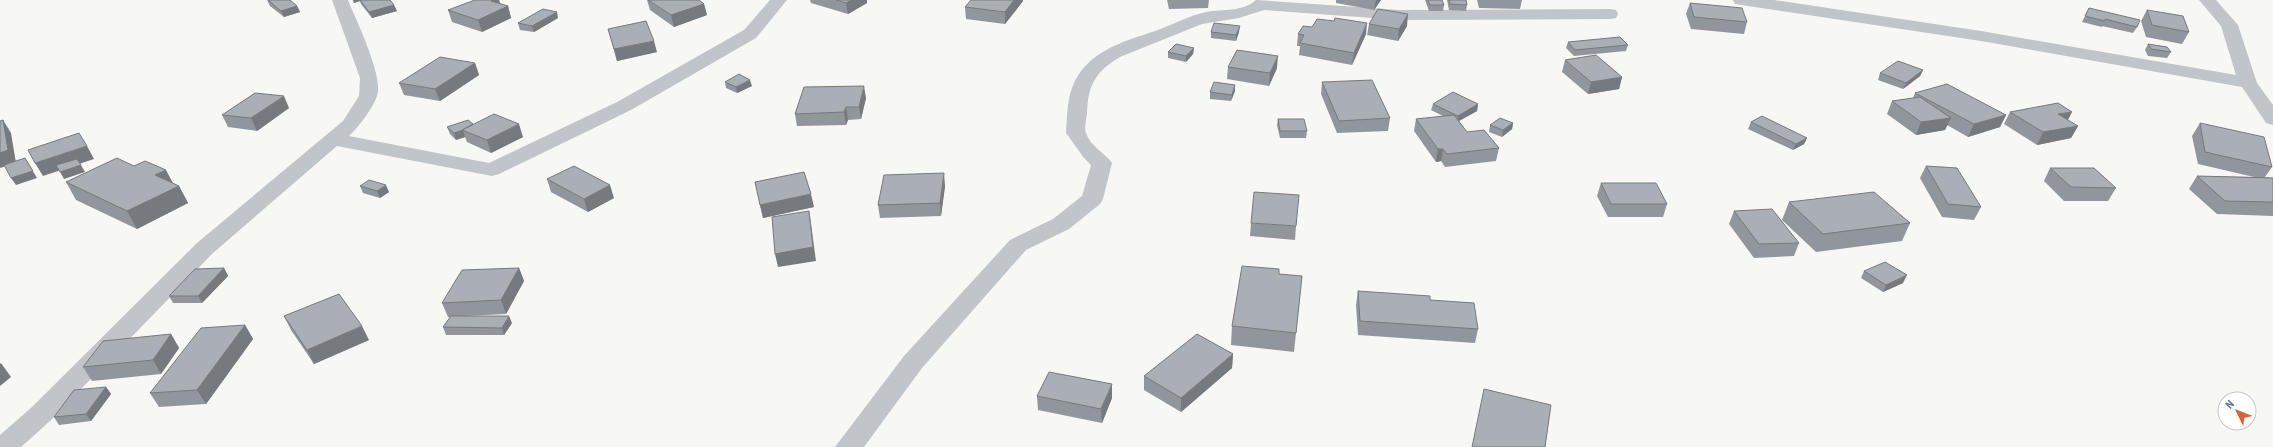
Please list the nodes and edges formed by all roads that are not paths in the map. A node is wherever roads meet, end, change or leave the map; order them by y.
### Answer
1 (340, 0) edge
2 (779, 0) edge
3 (1741, 0) edge
4 (2207, 0) edge
5 (1263, 3) edge
6 (1610, 14) dead end
7 (2248, 83) junction
8 (2273, 118) edge
9 (333, 139) junction
10 (4, 447) edge
11 (849, 447) edge

1 - 9 street
2 - 9 street
3 - 7 street
4 - 7 street
5 - 6 street
5 - 11 street
7 - 8 street
9 - 10 street

